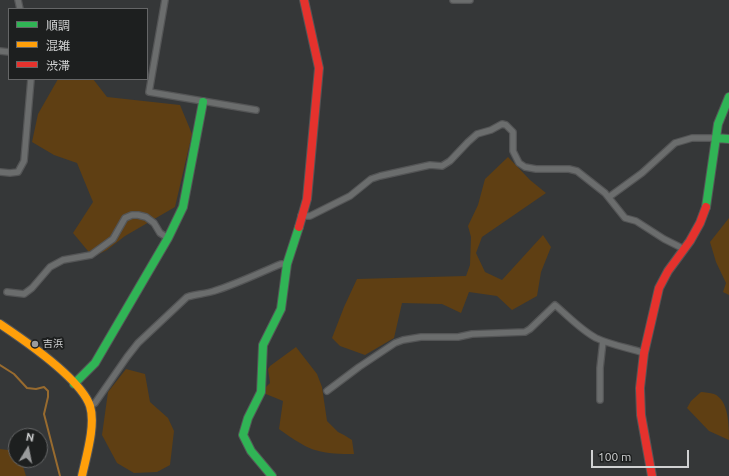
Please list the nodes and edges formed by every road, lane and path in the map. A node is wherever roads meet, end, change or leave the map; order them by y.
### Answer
1 (165, 0) edge
2 (304, 0) edge
3 (453, 0) edge
4 (470, 0) edge
5 (30, 80) edge
6 (729, 97) edge
7 (203, 102) junction
8 (256, 110) dead end
9 (716, 138) junction
10 (729, 139) edge
11 (0, 172) edge
12 (609, 197) junction
13 (301, 216) junction
14 (168, 238) junction
15 (684, 249) junction
16 (287, 264) junction
17 (7, 292) dead end
18 (0, 324) edge
19 (603, 341) junction
20 (644, 352) junction
21 (74, 384) junction
22 (327, 391) dead end
23 (600, 400) dead end
24 (90, 406) junction
25 (82, 476) edge
26 (272, 476) edge
27 (652, 476) edge

1 - 7 street
2 - 13 street
3 - 4 street
5 - 11 street
6 - 9 street
7 - 8 street
7 - 14 street
9 - 10 street
9 - 12 street
9 - 15 street
12 - 13 street
12 - 15 street
13 - 16 street
14 - 17 street
14 - 21 street
15 - 20 street
16 - 24 street
16 - 26 street
18 - 21 street
19 - 20 street
19 - 22 street
19 - 23 street
20 - 27 street
21 - 24 street
24 - 25 street

